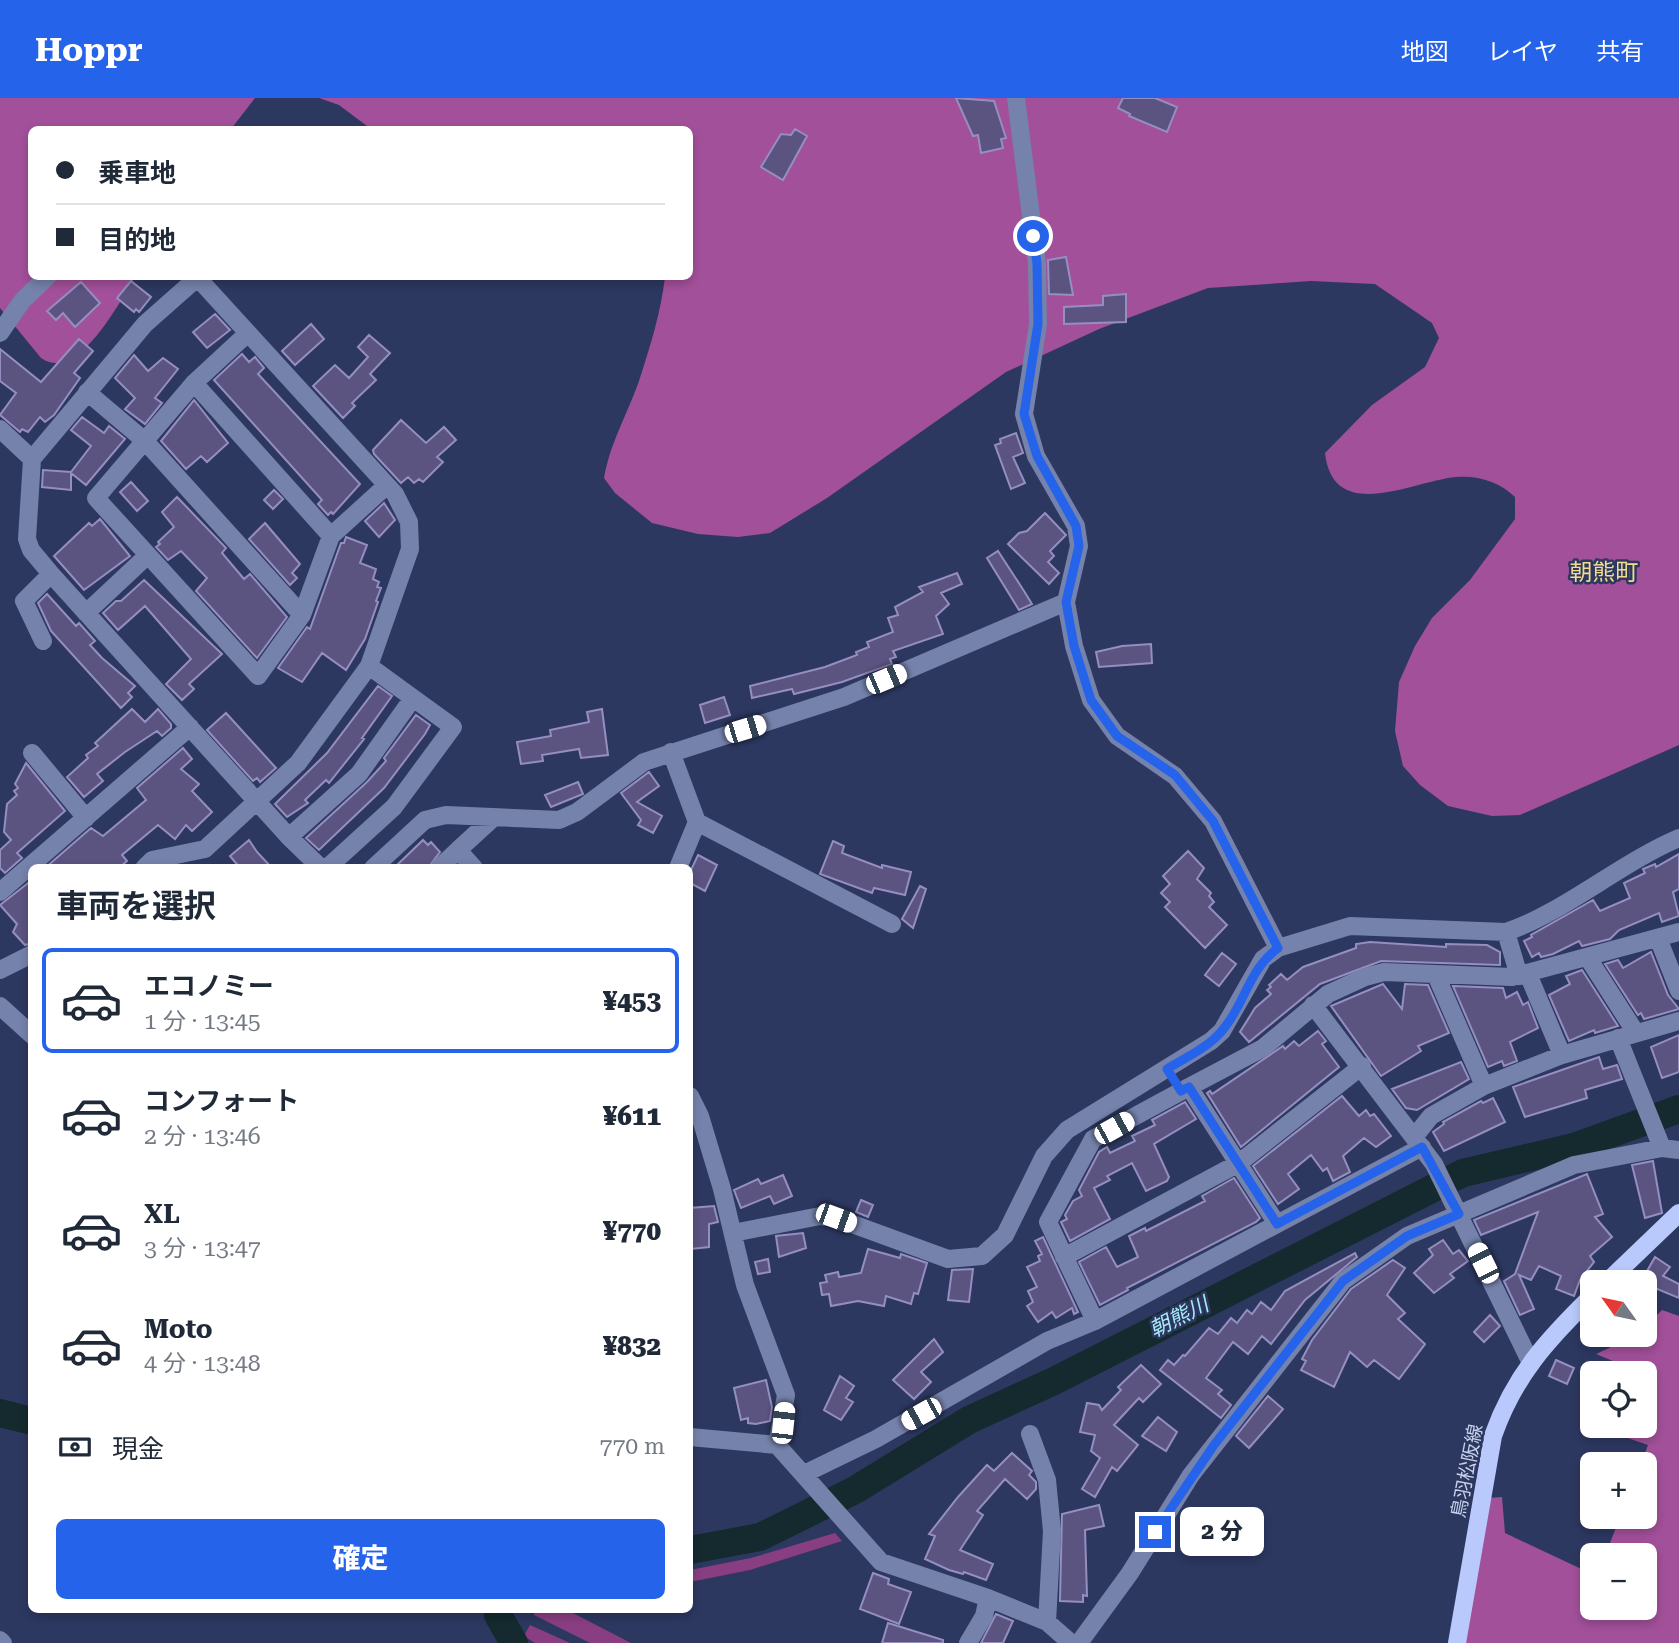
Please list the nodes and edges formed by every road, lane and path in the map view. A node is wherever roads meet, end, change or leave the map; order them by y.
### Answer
1 (1016, 98) edge
2 (44, 280) edge
3 (193, 280) edge
4 (199, 280) edge
5 (0, 333) edge
6 (248, 333) junction
7 (194, 383) junction
8 (87, 392) junction
9 (0, 429) edge
10 (145, 441) junction
11 (32, 458) junction
12 (386, 486) junction
13 (331, 536) junction
14 (148, 555) junction
15 (51, 574) junction
16 (1066, 602) junction
17 (86, 613) junction
18 (302, 615) junction
19 (43, 641) dead end
20 (369, 666) junction
21 (413, 698) junction
22 (190, 727) junction
23 (671, 752) junction
24 (33, 753) dead end
25 (255, 800) junction
26 (86, 818) junction
27 (493, 818) junction
28 (696, 822) junction
29 (289, 837) junction
30 (1679, 838) edge
31 (458, 850) junction
32 (33, 864) edge
33 (148, 864) edge
34 (317, 864) edge
35 (331, 864) edge
36 (377, 864) edge
37 (443, 864) edge
38 (470, 864) edge
39 (680, 864) edge
40 (28, 868) edge
41 (0, 892) edge
42 (892, 923) dead end
43 (1506, 932) junction
44 (1679, 932) edge
45 (1658, 938) junction
46 (1278, 948) junction
47 (28, 956) edge
48 (1588, 958) junction
49 (0, 970) edge
50 (1436, 975) junction
51 (1523, 975) junction
52 (1679, 991) edge
53 (1313, 1005) junction
54 (0, 1006) edge
55 (1679, 1021) edge
56 (28, 1031) edge
57 (1636, 1033) junction
58 (1618, 1038) junction
59 (1562, 1055) junction
60 (1362, 1066) junction
61 (1167, 1069) junction
62 (1484, 1086) junction
63 (1185, 1089) junction
64 (693, 1102) edge
65 (1419, 1142) junction
66 (1671, 1149) edge
67 (1240, 1163) junction
68 (1458, 1212) junction
69 (1679, 1213) edge
70 (1277, 1224) junction
71 (733, 1233) junction
72 (1063, 1257) junction
73 (1620, 1270) edge
74 (1580, 1309) edge
75 (1095, 1321) junction
76 (1530, 1361) junction
77 (1030, 1434) dead end
78 (693, 1437) edge
79 (777, 1445) junction
80 (804, 1474) junction
81 (988, 1598) junction
82 (1047, 1622) junction
83 (968, 1643) edge
84 (1071, 1643) edge
85 (1079, 1643) edge
86 (1457, 1643) edge

1 - 16 street
2 - 5 street
3 - 8 street
4 - 6 street
6 - 7 street
6 - 12 street
7 - 10 street
7 - 13 street
8 - 10 street
8 - 11 street
9 - 11 street
10 - 14 street
10 - 18 street
11 - 15 street
12 - 13 street
12 - 20 street
13 - 18 street
14 - 17 street
14 - 18 street
15 - 17 street
15 - 19 street
16 - 23 street
16 - 46 street
17 - 22 street
20 - 21 street
20 - 25 street
21 - 29 street
21 - 35 street
22 - 25 street
22 - 26 street
23 - 27 street
23 - 28 street
24 - 26 street
25 - 29 street
25 - 33 street
26 - 32 street
27 - 31 street
27 - 36 street
28 - 39 street
28 - 42 street
29 - 34 street
30 - 43 street
31 - 37 street
31 - 38 street
40 - 41 street
43 - 46 street
43 - 51 street
44 - 45 street
45 - 48 street
45 - 52 street
46 - 61 street
47 - 49 street
48 - 51 street
48 - 57 street
50 - 51 street
50 - 53 street
50 - 62 street
51 - 59 street
53 - 60 street
53 - 63 street
54 - 56 street
55 - 57 street
57 - 58 street
58 - 59 street
58 - 66 street
59 - 62 street
60 - 65 street
60 - 67 street
61 - 63 street
61 - 71 street
62 - 65 street
63 - 67 street
63 - 72 street
64 - 71 street
65 - 68 street
65 - 70 street
66 - 68 street
67 - 70 street
67 - 72 street
68 - 76 street
68 - 85 street
69 - 73 main road
70 - 75 street
71 - 79 street
72 - 75 street
74 - 76 main road, 鳥羽松阪線
75 - 80 street
76 - 86 main road, 鳥羽松阪線
77 - 82 street
78 - 79 street
79 - 80 street
80 - 81 street
81 - 82 street
81 - 83 street
82 - 84 street

